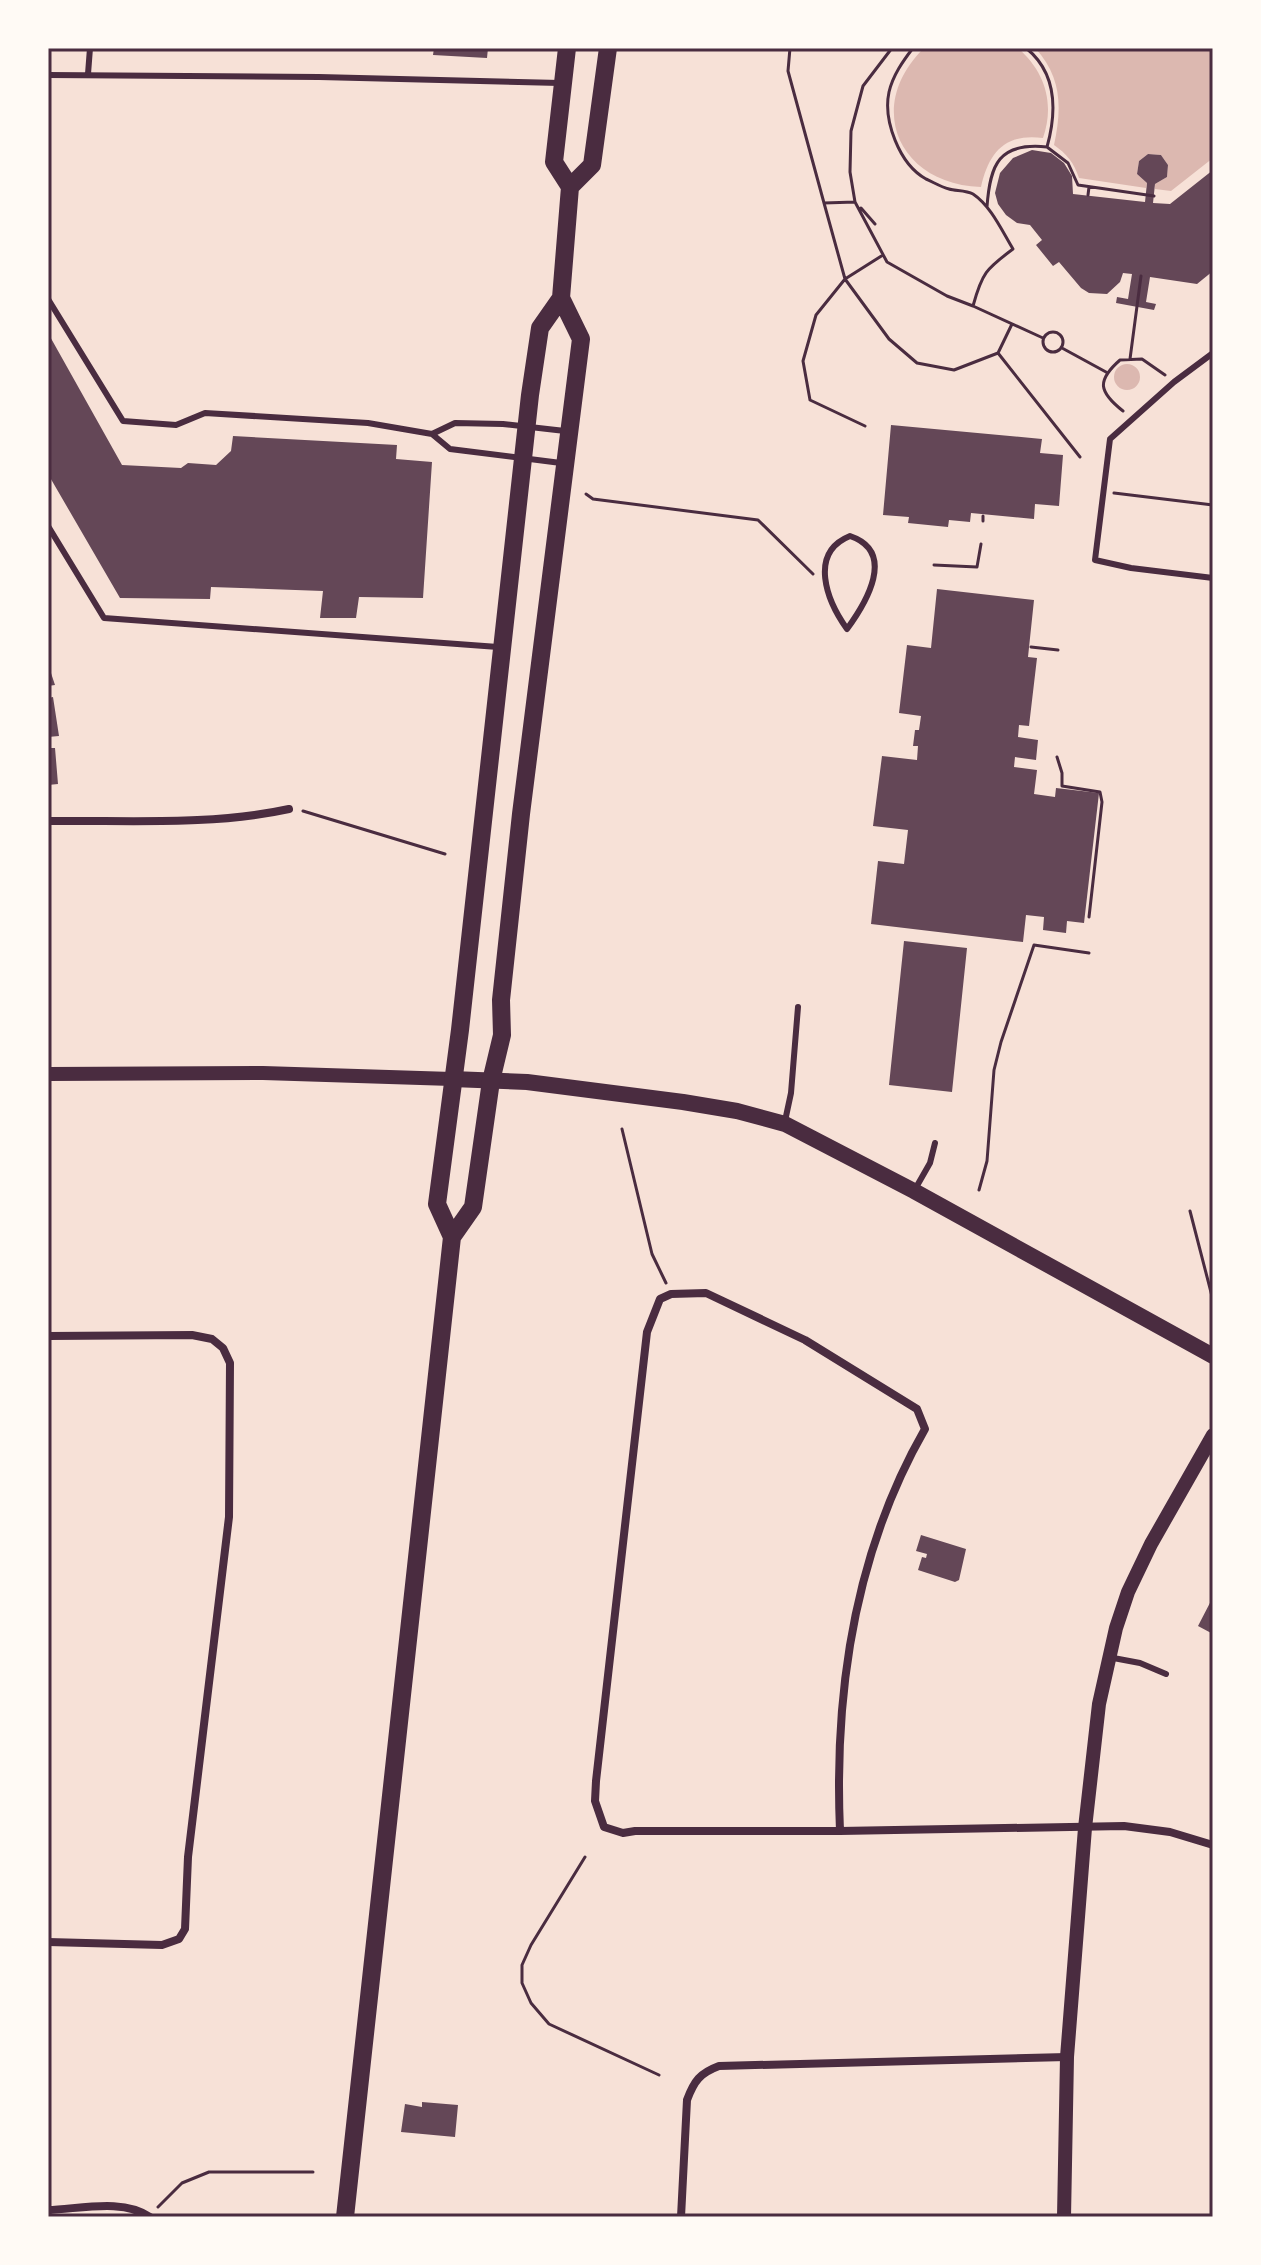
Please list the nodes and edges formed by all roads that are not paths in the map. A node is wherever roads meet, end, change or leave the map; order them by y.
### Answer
1 (90, 48) edge
2 (567, 48) edge
3 (608, 48) edge
4 (88, 74) junction
5 (48, 75) edge
6 (563, 84) junction
7 (570, 187) junction
8 (561, 298) junction
9 (48, 299) edge
10 (1213, 353) edge
11 (527, 427) junction
12 (568, 432) junction
13 (432, 434) junction
14 (524, 459) junction
15 (565, 464) junction
16 (48, 526) edge
17 (1213, 578) edge
18 (847, 629) joint
19 (502, 647) junction
20 (289, 809) road end
21 (48, 821) edge
22 (798, 1007) dead end
23 (48, 1074) edge
24 (452, 1079) junction
25 (491, 1081) junction
26 (785, 1124) junction
27 (935, 1143) dead end
28 (914, 1191) junction
29 (452, 1237) junction
30 (48, 1336) edge
31 (1213, 1356) edge
32 (1213, 1435) edge
33 (1108, 1657) junction
34 (1166, 1674) dead end
35 (1085, 1828) junction
36 (840, 1831) junction
37 (1213, 1845) edge
38 (48, 1942) edge
39 (1067, 2057) junction
40 (48, 2210) edge
41 (150, 2216) edge
42 (345, 2217) edge
43 (681, 2217) edge
44 (1064, 2217) edge

1 - 4 lane
2 - 6 main road
3 - 7 main road
4 - 5 lane
4 - 6 lane
6 - 7 main road
7 - 8 main road
8 - 11 main road
8 - 12 main road
9 - 13 lane
10 - 17 lane
11 - 12 lane
11 - 13 lane
11 - 14 main road
12 - 15 main road
13 - 14 lane
14 - 15 lane
14 - 19 main road
15 - 25 main road
16 - 19 lane
18 - 18 lane
19 - 24 main road
20 - 21 street
22 - 26 lane
23 - 24 street
24 - 25 main road
24 - 29 main road
25 - 26 main road
25 - 29 main road
26 - 28 main road
27 - 28 lane
28 - 31 main road
29 - 42 main road
30 - 38 street
32 - 33 street
33 - 34 lane
33 - 35 street
35 - 36 street
35 - 37 street
35 - 39 street
36 - 36 street
39 - 43 street
39 - 44 street
40 - 41 street

